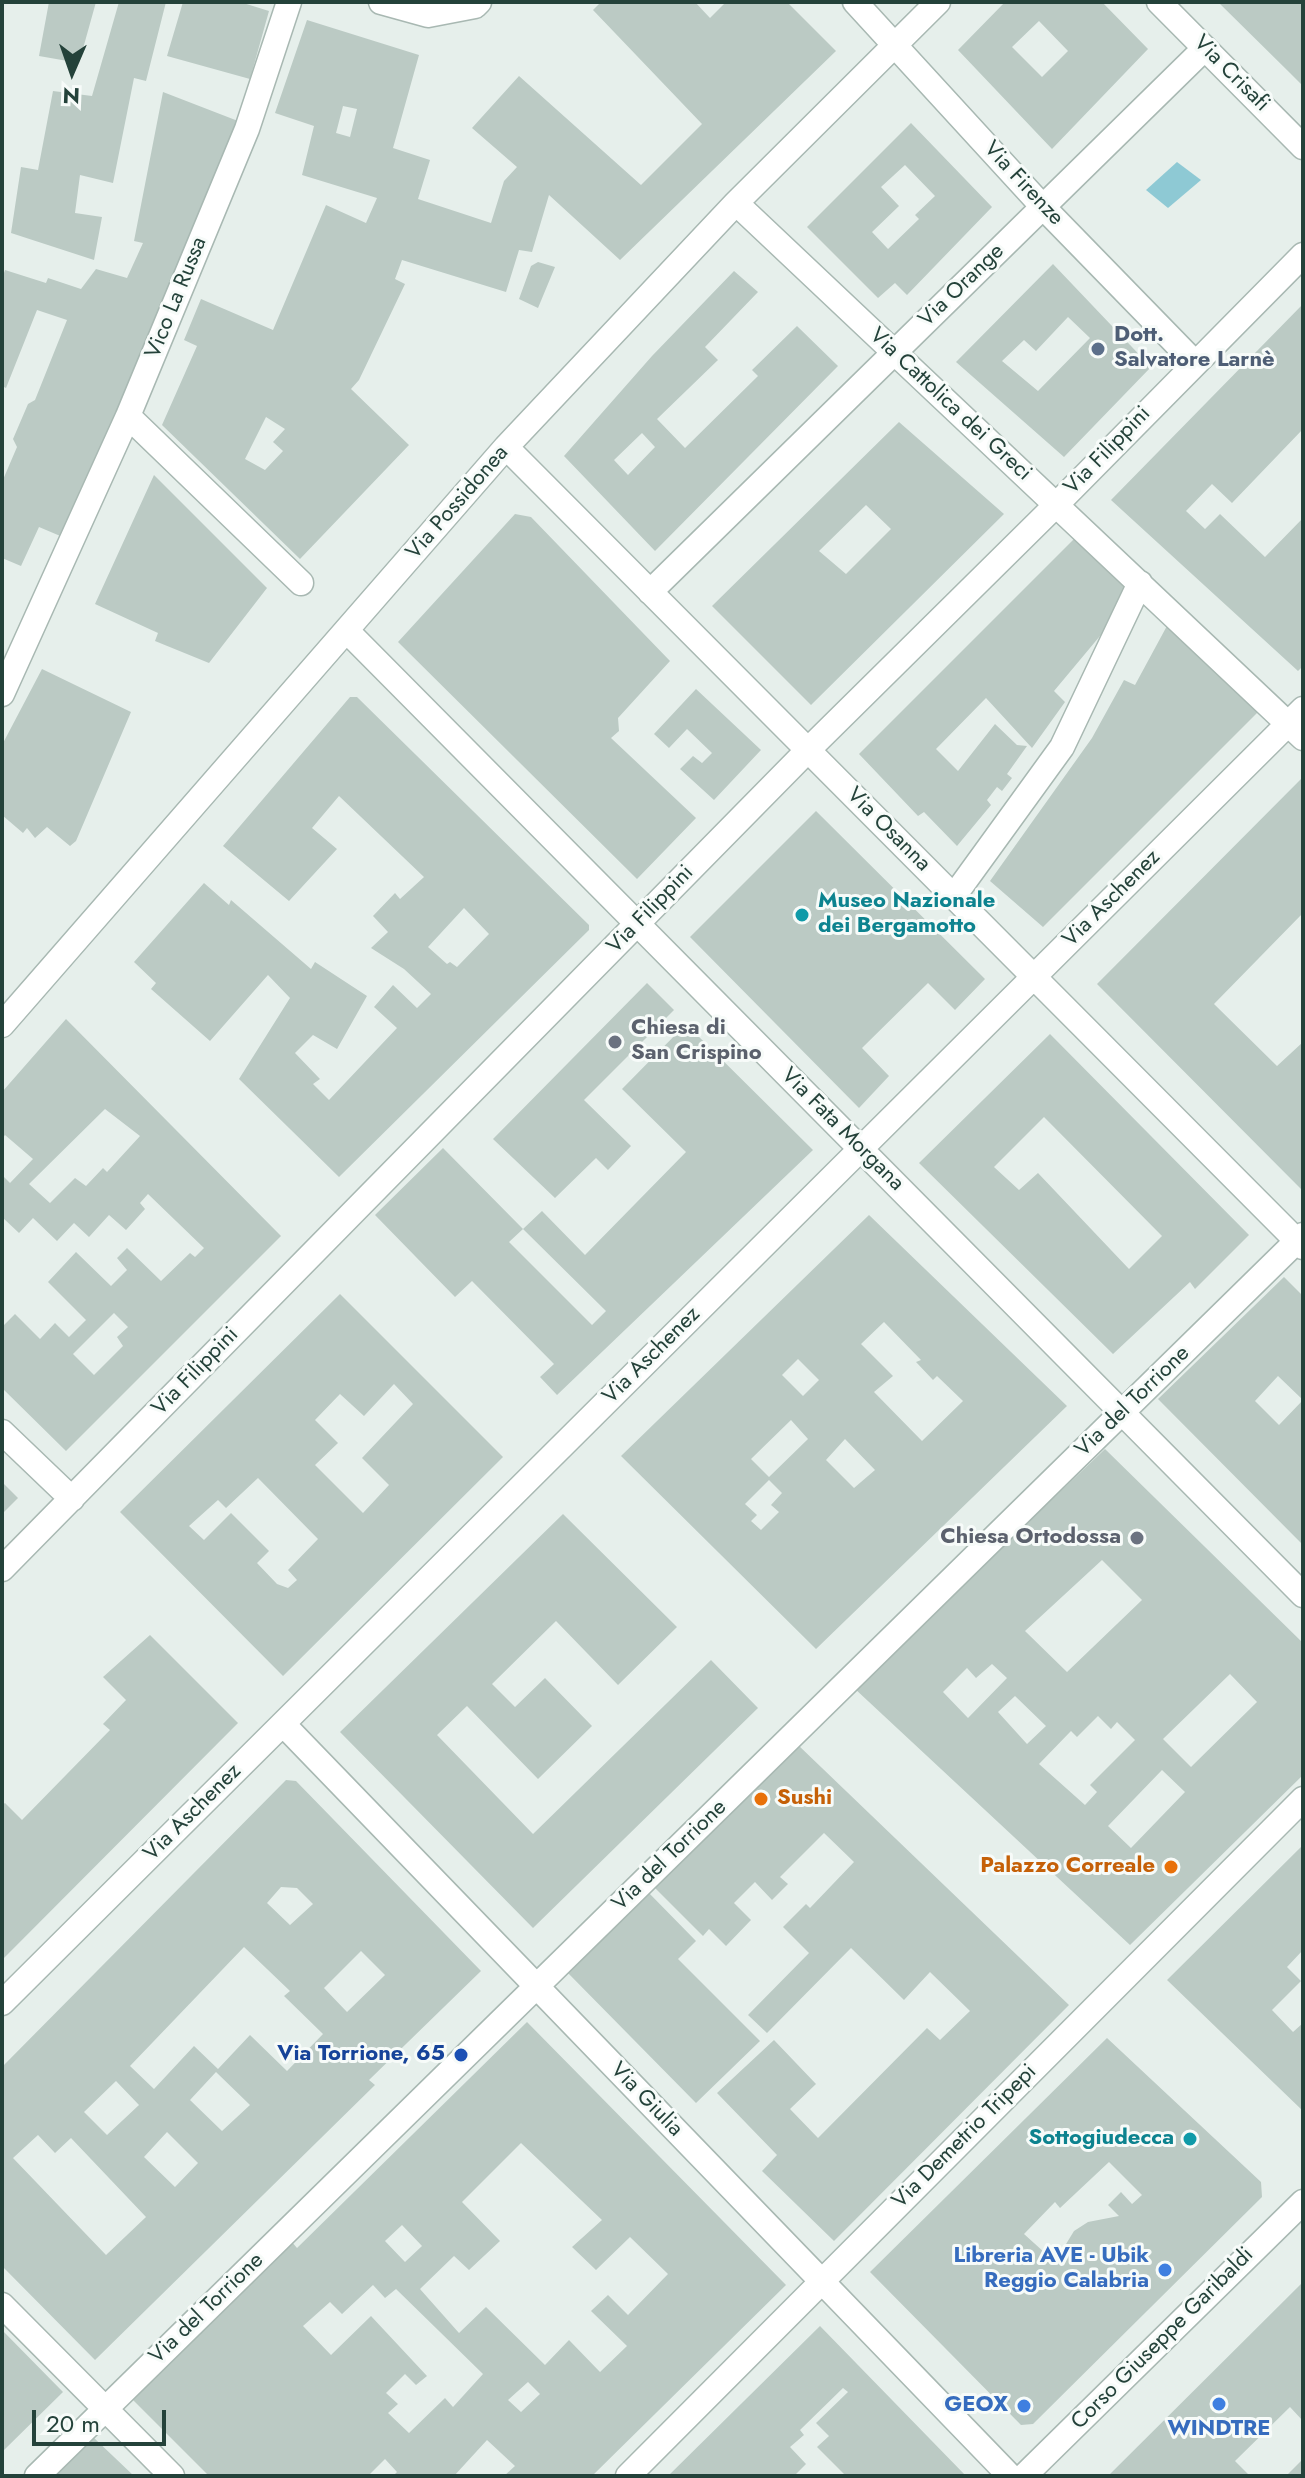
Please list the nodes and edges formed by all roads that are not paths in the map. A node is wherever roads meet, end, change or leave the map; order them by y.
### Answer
1 (289, 2) edge
2 (381, 2) edge
3 (479, 2) edge
4 (855, 2) edge
5 (938, 2) edge
6 (1159, 2) edge
7 (896, 45) junction
8 (1205, 48) junction
9 (1303, 147) edge
10 (736, 203) junction
11 (1043, 207) junction
12 (1303, 255) edge
13 (894, 352) junction
14 (1194, 362) junction
15 (128, 416) junction
16 (506, 447) junction
17 (1056, 505) junction
18 (301, 583) dead end
19 (1140, 583) junction
20 (650, 592) junction
21 (347, 631) junction
22 (2, 694) edge
23 (1298, 724) edge
24 (808, 750) junction
25 (954, 896) junction
26 (638, 924) junction
27 (1033, 977) junction
28 (2, 1025) edge
29 (861, 1149) junction
30 (1301, 1241) edge
31 (1122, 1413) junction
32 (2, 1432) edge
33 (72, 1499) junction
34 (2, 1569) edge
35 (1303, 1595) edge
36 (283, 1724) junction
37 (1303, 1799) edge
38 (537, 1987) junction
39 (2, 2003) edge
40 (1303, 2202) edge
41 (822, 2282) junction
42 (2, 2305) edge
43 (105, 2409) junction
44 (37, 2476) edge
45 (172, 2476) edge
46 (628, 2476) edge
47 (1010, 2476) edge
48 (1024, 2476) edge

1 - 15 street, Vico La Russa
2 - 3 street
4 - 7 street, Via Firenze
5 - 7 street, Via Possidonea
6 - 8 street, Via Crisafi
7 - 10 street, Via Possidonea
7 - 11 street, Via Firenze
8 - 9 street, Via Crisafi
8 - 11 street, Via Orange
10 - 13 street, Via Cattolica dei Greci
10 - 16 street, Via Possidonea
11 - 13 street, Via Orange
11 - 14 street, Via Firenze
12 - 14 street, Via Filippini
13 - 17 street, Via Cattolica dei Greci
13 - 20 street, Via Orange
14 - 17 street, Via Filippini
15 - 18 street
15 - 22 street, Vico La Russa
16 - 20 street, Via Osanna
16 - 21 street, Via Possidonea
17 - 19 street, Via Cattolica dei Greci
17 - 24 street, Via Filippini
19 - 23 street, Via Cattolica dei Greci
19 - 25 street
20 - 24 street, Via Osanna
21 - 26 street, Via Fata Morgana
21 - 28 street, Via Possidonea
23 - 27 street, Via Aschenez
24 - 25 street, Via Osanna
24 - 26 street, Via Filippini
25 - 27 street, Via Osanna
26 - 29 street, Via Fata Morgana
26 - 33 street, Via Filippini
27 - 29 street, Via Aschenez
27 - 30 street, Via Osanna
29 - 31 street, Via Fata Morgana
29 - 36 street, Via Aschenez
30 - 31 street, Via del Torrione
31 - 35 street, Via Fata Morgana
31 - 38 street, Via del Torrione
32 - 33 street
33 - 34 street, Via Filippini
36 - 38 street, Via Giulia
36 - 39 street, Via Aschenez
37 - 41 street, Via Demetrio Tripepi
38 - 41 street, Via Giulia
38 - 43 street, Via del Torrione
40 - 48 street, Corso Giuseppe Garibaldi
41 - 46 street, Via Demetrio Tripepi
41 - 47 street, Via Giulia
42 - 43 street
43 - 44 street, Via del Torrione
43 - 45 street

